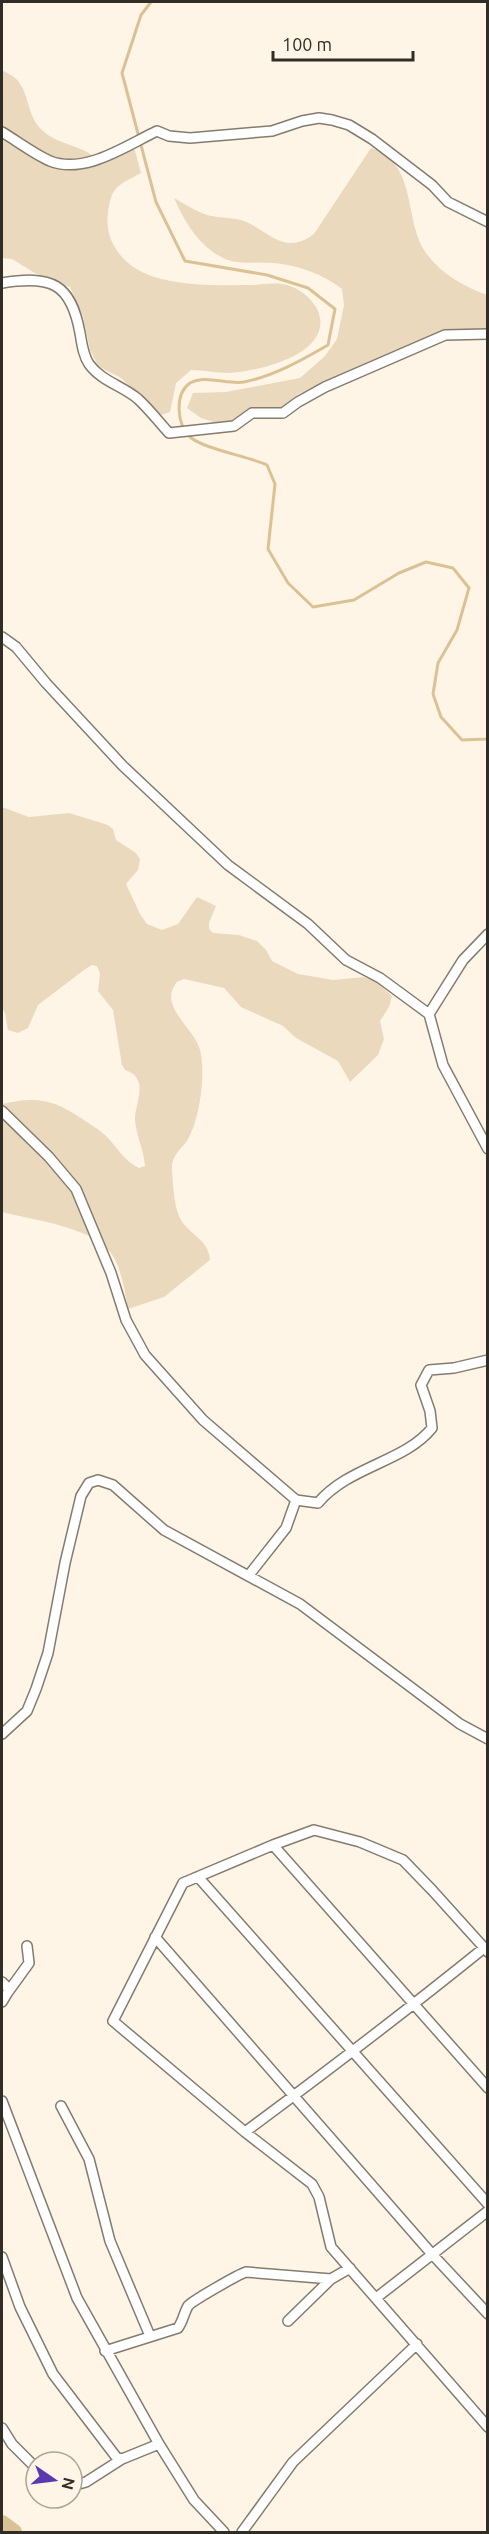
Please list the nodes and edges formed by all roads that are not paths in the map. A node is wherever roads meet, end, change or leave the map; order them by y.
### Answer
1 (2, 132) edge
2 (488, 222) edge
3 (2, 283) edge
4 (488, 334) edge
5 (2, 637) edge
6 (488, 934) edge
7 (429, 1014) junction
8 (2, 1111) edge
9 (488, 1149) edge
10 (488, 1360) edge
11 (296, 1500) junction
12 (249, 1575) junction
13 (2, 1734) edge
14 (488, 1739) edge
15 (273, 1845) junction
16 (199, 1878) junction
17 (155, 1937) junction
18 (27, 1946) dead end
19 (486, 1950) edge
20 (2, 1982) edge
21 (8, 1992) junction
22 (2, 2002) edge
23 (415, 2004) junction
24 (352, 2051) junction
25 (488, 2088) edge
26 (294, 2096) junction
27 (2, 2101) edge
28 (61, 2106) dead end
29 (245, 2132) junction
30 (488, 2204) edge
31 (488, 2211) edge
32 (431, 2253) junction
33 (2, 2257) edge
34 (350, 2268) junction
35 (331, 2279) junction
36 (376, 2298) junction
37 (488, 2314) edge
38 (288, 2321) dead end
39 (150, 2336) junction
40 (417, 2344) junction
41 (105, 2351) junction
42 (488, 2427) edge
43 (2, 2428) edge
44 (159, 2444) junction
45 (24, 2456) edge
46 (122, 2459) junction
47 (84, 2483) edge
48 (224, 2532) edge
49 (242, 2532) edge

1 - 2 street
3 - 4 street
5 - 7 street
6 - 7 street
7 - 9 street
8 - 11 street
10 - 11 street
11 - 12 street
12 - 13 street
12 - 14 street
15 - 16 street
15 - 19 street
15 - 23 street
16 - 17 street
16 - 24 street
17 - 26 street
17 - 29 street
18 - 21 street
19 - 23 street
20 - 21 street
21 - 22 street
23 - 24 street
23 - 25 street
24 - 26 street
24 - 30 street
26 - 29 street
26 - 32 street
27 - 41 street
28 - 39 street
29 - 34 street
31 - 32 street
32 - 36 street
32 - 37 street
33 - 46 street
34 - 35 street
34 - 36 street
35 - 38 street
35 - 39 street
36 - 40 street
39 - 41 street
40 - 42 street
40 - 49 street
41 - 44 street
43 - 45 street
44 - 46 street
44 - 48 street
46 - 47 street

